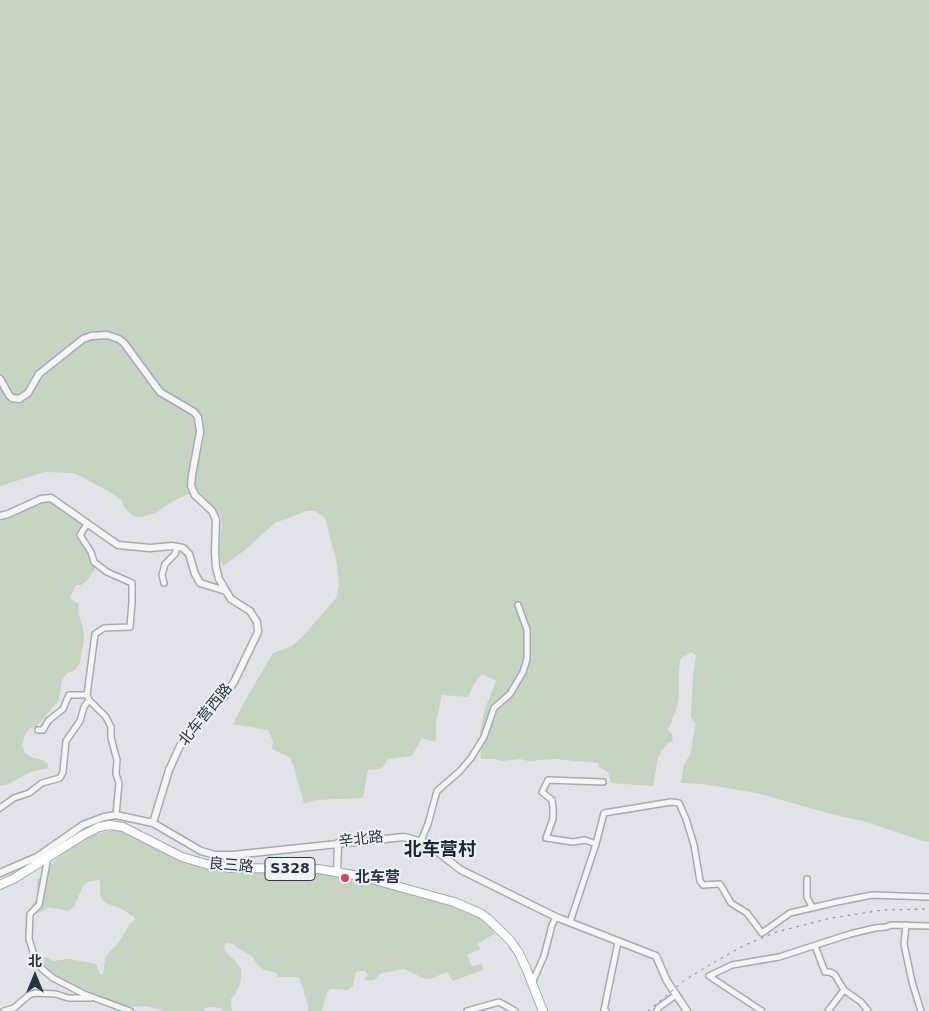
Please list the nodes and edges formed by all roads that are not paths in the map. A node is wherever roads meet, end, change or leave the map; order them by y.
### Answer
1 (0, 379) edge
2 (0, 516) edge
3 (87, 524) junction
4 (177, 547) junction
5 (164, 583) dead end
6 (226, 591) junction
7 (518, 605) dead end
8 (88, 698) junction
9 (38, 730) dead end
10 (603, 782) dead end
11 (0, 808) edge
12 (116, 814) junction
13 (153, 823) junction
14 (421, 841) junction
15 (338, 843) junction
16 (596, 844) junction
17 (48, 857) junction
18 (337, 872) junction
19 (0, 873) edge
20 (807, 878) dead end
21 (0, 885) edge
22 (929, 897) edge
23 (812, 908) junction
24 (556, 917) junction
25 (570, 922) junction
26 (906, 926) junction
27 (929, 926) edge
28 (618, 942) junction
29 (815, 946) junction
30 (532, 983) junction
31 (844, 990) junction
32 (676, 995) junction
33 (94, 998) junction
34 (473, 1010) edge
35 (830, 1010) edge
36 (4, 1011) edge
37 (130, 1011) edge
38 (466, 1011) edge
39 (515, 1011) edge
40 (544, 1011) edge
41 (606, 1011) edge
42 (657, 1011) edge
43 (687, 1011) edge
44 (762, 1011) edge
45 (868, 1011) edge
46 (921, 1011) edge

1 - 6 street
2 - 3 street
3 - 4 street
3 - 8 street
4 - 5 street
4 - 6 street, 北车营西路
6 - 13 street, 北车营西路
7 - 14 street
8 - 9 street
8 - 11 street
8 - 12 street
10 - 16 street
12 - 13 street, 辛北路
12 - 19 street
13 - 15 street, 辛北路
14 - 15 street, 辛北路
14 - 24 street, 辛北路
15 - 18 street
16 - 23 street
16 - 25 street
17 - 18 main road, 良三路 / S328
17 - 21 main road, 良三路 / S328
17 - 33 street
18 - 30 main road, 良三路 / S328
20 - 23 street
22 - 23 street
24 - 25 street, 辛北路
24 - 30 street
25 - 28 street, 辛北路
26 - 27 street
26 - 29 street
26 - 46 street
28 - 32 street, 辛北路
28 - 41 street
29 - 31 street
29 - 44 street
30 - 40 main road, 良三路 / S328
31 - 35 street
31 - 45 street
32 - 42 street
32 - 43 street, 辛北路
33 - 36 street
33 - 37 street
34 - 38 street
34 - 39 street

